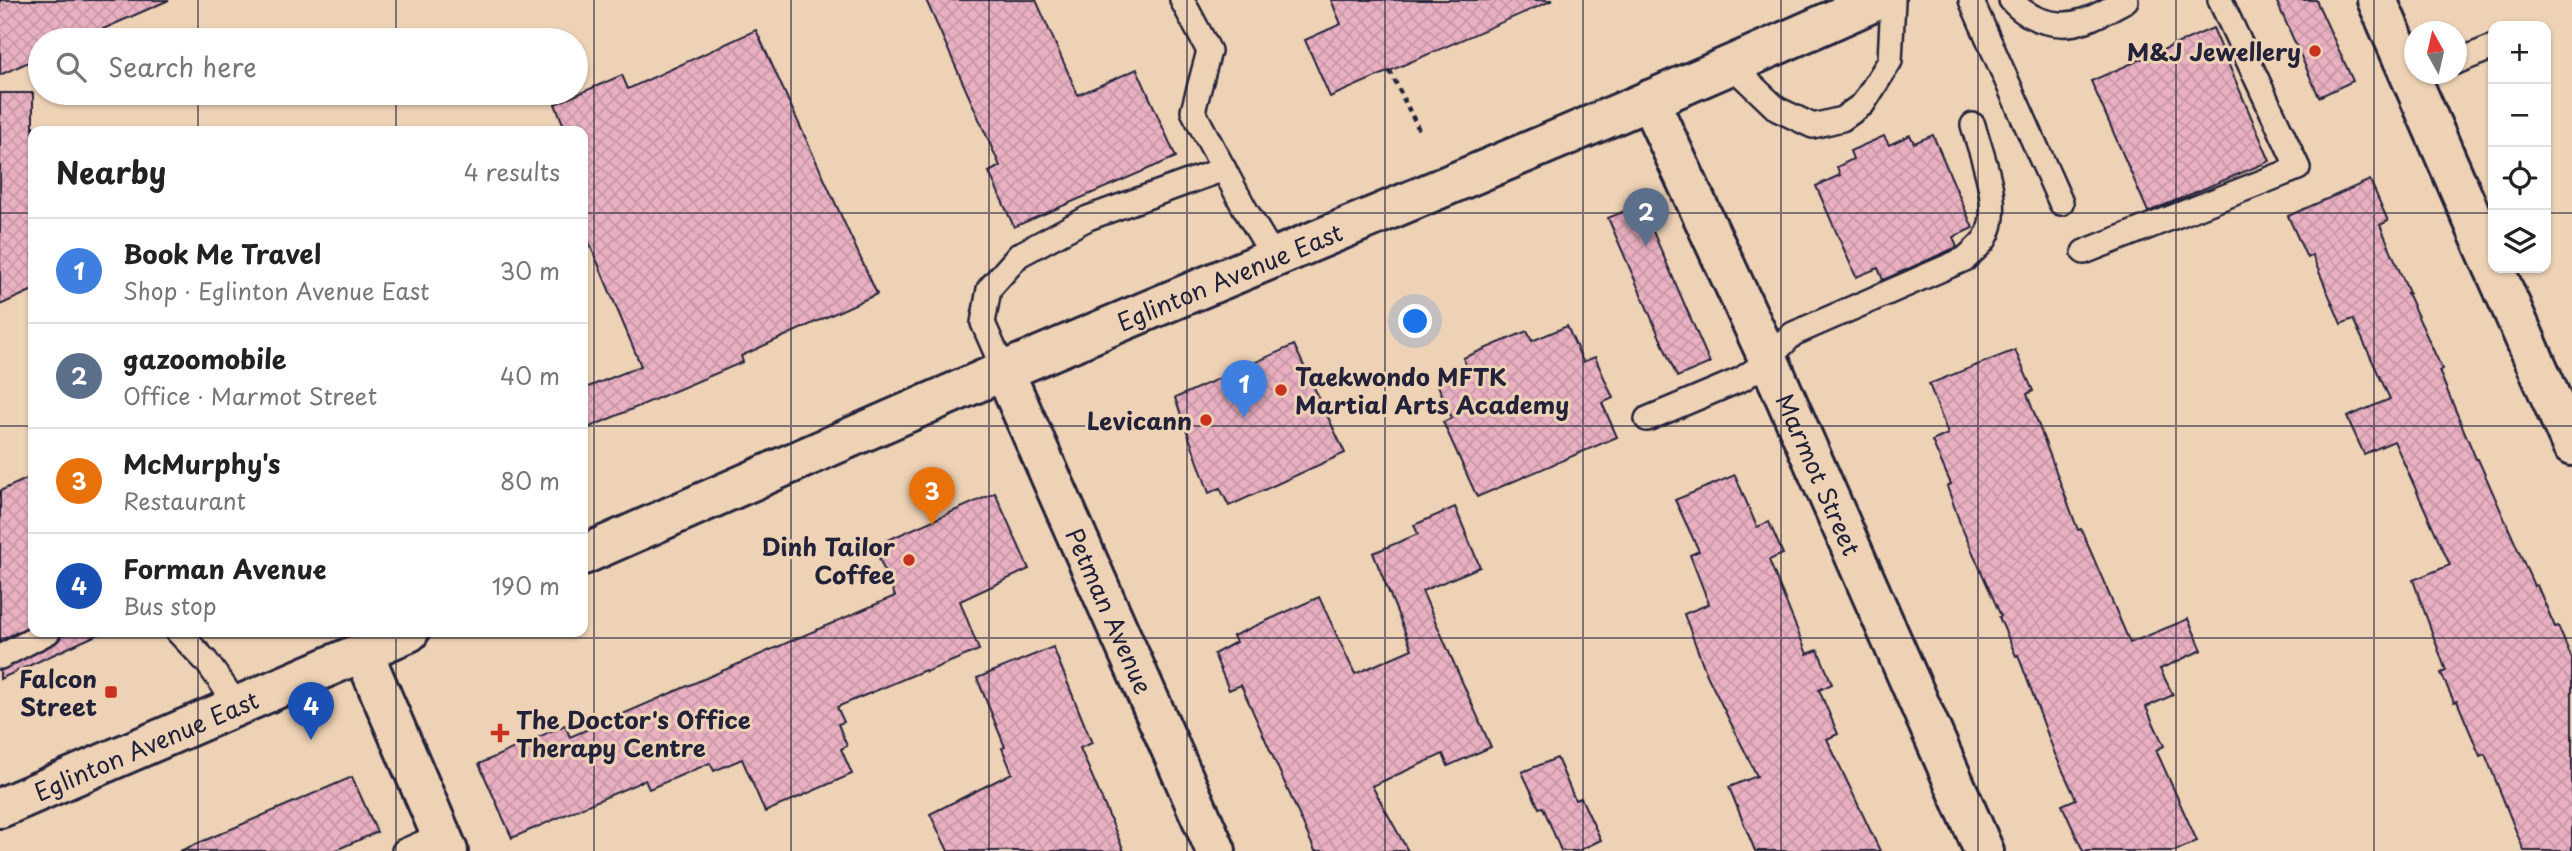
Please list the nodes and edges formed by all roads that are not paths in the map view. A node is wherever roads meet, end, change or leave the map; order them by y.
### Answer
1 (1182, 0) edge
2 (1878, 0) edge
3 (1893, 0) edge
4 (1971, 0) edge
5 (2011, 0) edge
6 (2126, 0) edge
7 (2220, 0) edge
8 (2377, 0) edge
9 (1834, 9) edge
10 (2404, 48) edge
11 (2488, 49) edge
12 (2467, 58) edge
13 (1732, 66) junction
14 (2423, 84) edge
15 (1649, 100) junction
16 (1973, 125) dead end
17 (1224, 169) junction
18 (2061, 203) dead end
19 (2084, 252) dead end
20 (2488, 252) edge
21 (1275, 259) junction
22 (2497, 273) edge
23 (1768, 358) junction
24 (1004, 371) junction
25 (1647, 419) dead end
26 (2572, 446) edge
27 (588, 553) edge
28 (38, 637) edge
29 (183, 637) edge
30 (398, 637) edge
31 (363, 652) junction
32 (0, 657) edge
33 (238, 706) junction
34 (0, 808) edge
35 (444, 843) edge
36 (404, 851) edge
37 (1216, 851) edge
38 (1984, 851) edge

1 - 17 lane
2 - 9 street, Eglinton Avenue East
3 - 13 lane
4 - 18 lane
5 - 6 lane
7 - 19 lane
8 - 10 street
9 - 13 street, Eglinton Avenue East
11 - 12 lane
13 - 15 street, Eglinton Avenue East
14 - 20 street
15 - 21 street, Eglinton Avenue East
15 - 23 street, Marmot Street
16 - 23 lane
17 - 21 lane
17 - 24 lane
21 - 24 street, Eglinton Avenue East
22 - 26 street
23 - 25 lane
23 - 38 street, Marmot Street
24 - 27 street, Eglinton Avenue East
24 - 37 street, Petman Avenue
28 - 32 lane
29 - 33 lane
30 - 31 street, Eglinton Avenue East
31 - 33 street, Eglinton Avenue East
31 - 35 street
33 - 34 street, Eglinton Avenue East
35 - 36 lane

